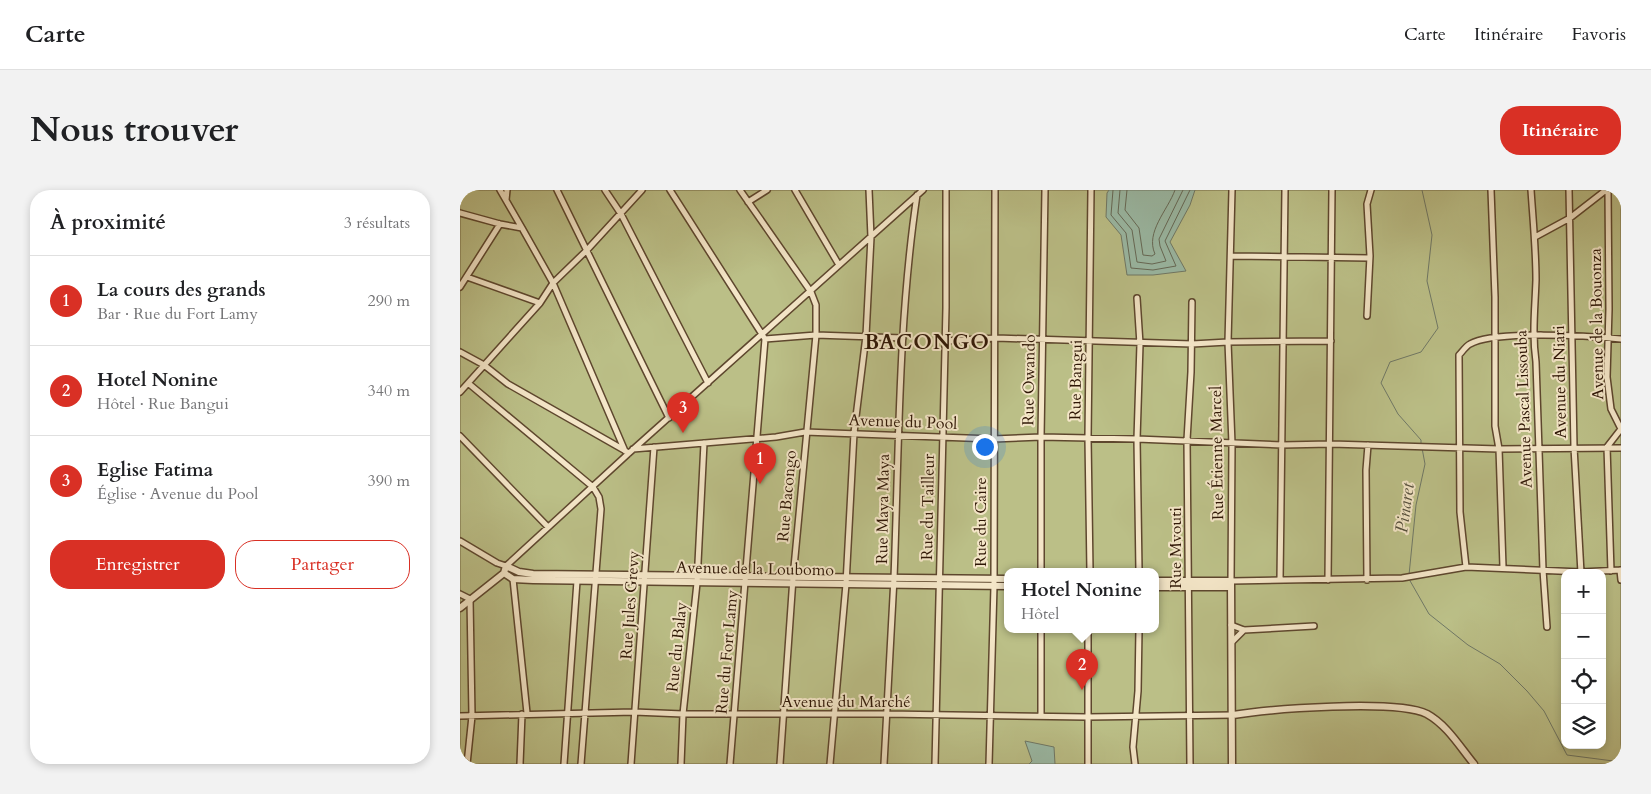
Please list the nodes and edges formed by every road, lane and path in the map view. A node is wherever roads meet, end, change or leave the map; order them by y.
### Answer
1 (500, 190) edge
2 (507, 190) edge
3 (557, 190) edge
4 (605, 190) edge
5 (642, 190) edge
6 (670, 190) edge
7 (740, 190) edge
8 (767, 190) edge
9 (795, 190) edge
10 (869, 190) edge
11 (923, 190) edge
12 (946, 190) edge
13 (995, 190) edge
14 (1045, 190) edge
15 (1091, 190) edge
16 (1232, 190) edge
17 (1284, 190) edge
18 (1332, 190) edge
19 (1371, 190) edge
20 (1491, 190) edge
21 (1531, 190) edge
22 (1569, 190) edge
23 (1607, 190) edge
24 (917, 195) junction
25 (506, 201) junction
26 (748, 202) junction
27 (460, 213) edge
28 (622, 214) junction
29 (1570, 218) junction
30 (500, 224) junction
31 (522, 228) junction
32 (872, 237) junction
33 (1535, 237) junction
34 (587, 250) junction
35 (1283, 255) junction
36 (1231, 256) junction
37 (1331, 257) junction
38 (1369, 258) junction
39 (839, 265) junction
40 (467, 277) junction
41 (553, 284) junction
42 (460, 287) edge
43 (811, 292) junction
44 (1137, 298) dead end
45 (1192, 302) dead end
46 (540, 303) junction
47 (1367, 316) dead end
48 (816, 335) junction
49 (1572, 335) junction
50 (866, 336) junction
51 (1532, 336) junction
52 (764, 337) junction
53 (903, 338) junction
54 (996, 338) junction
55 (1608, 338) junction
56 (1042, 339) junction
57 (1089, 339) junction
58 (1493, 339) junction
59 (1621, 339) edge
60 (944, 341) junction
61 (1331, 341) junction
62 (1228, 342) junction
63 (1282, 342) junction
64 (1140, 344) junction
65 (1192, 344) junction
66 (460, 352) edge
67 (484, 365) junction
68 (468, 383) junction
69 (708, 383) junction
70 (460, 392) edge
71 (669, 418) junction
72 (805, 432) junction
73 (854, 433) junction
74 (897, 434) junction
75 (460, 436) edge
76 (942, 437) junction
77 (1041, 437) junction
78 (758, 438) junction
79 (1088, 438) junction
80 (993, 439) junction
81 (1137, 439) junction
82 (1187, 440) junction
83 (704, 443) junction
84 (1232, 444) junction
85 (1330, 444) junction
86 (1282, 445) junction
87 (1368, 445) junction
88 (1574, 446) junction
89 (654, 447) junction
90 (1538, 447) junction
91 (1607, 447) junction
92 (1459, 448) junction
93 (1621, 448) edge
94 (1499, 449) junction
95 (629, 451) junction
96 (593, 486) junction
97 (548, 528) junction
98 (460, 541) edge
99 (497, 563) junction
100 (506, 566) junction
101 (1466, 567) junction
102 (1503, 567) junction
103 (1041, 568) edge
104 (1090, 568) edge
105 (1139, 568) edge
106 (1581, 569) edge
107 (1542, 570) junction
108 (1621, 570) edge
109 (1561, 571) edge
110 (1606, 571) edge
111 (1611, 571) junction
112 (504, 573) junction
113 (597, 578) junction
114 (513, 579) junction
115 (645, 579) junction
116 (697, 580) junction
117 (747, 580) junction
118 (1004, 580) edge
119 (1280, 580) junction
120 (1328, 580) junction
121 (1367, 580) junction
122 (1621, 580) edge
123 (578, 581) junction
124 (792, 581) junction
125 (846, 581) junction
126 (1159, 581) edge
127 (894, 582) junction
128 (940, 582) junction
129 (994, 582) junction
130 (1188, 583) junction
131 (1231, 584) junction
132 (1004, 585) edge
133 (1159, 587) edge
134 (460, 594) edge
135 (470, 599) junction
136 (460, 608) edge
137 (1232, 625) junction
138 (1314, 626) dead end
139 (1547, 627) dead end
140 (1244, 630) junction
141 (1042, 633) edge
142 (1088, 633) edge
143 (1139, 633) edge
144 (1232, 642) junction
145 (566, 712) junction
146 (584, 712) junction
147 (634, 712) junction
148 (835, 713) junction
149 (524, 714) junction
150 (683, 714) junction
151 (734, 714) junction
152 (886, 714) junction
153 (936, 714) junction
154 (783, 715) junction
155 (990, 715) junction
156 (1233, 715) junction
157 (460, 716) edge
158 (472, 716) junction
159 (1041, 716) junction
160 (1190, 716) junction
161 (1087, 717) junction
162 (1136, 717) junction
163 (467, 764) edge
164 (520, 764) edge
165 (564, 764) edge
166 (581, 764) edge
167 (631, 764) edge
168 (681, 764) edge
169 (730, 764) edge
170 (780, 764) edge
171 (830, 764) edge
172 (884, 764) edge
173 (935, 764) edge
174 (989, 764) edge
175 (1088, 764) edge
176 (1134, 764) edge
177 (1190, 764) edge
178 (1232, 764) edge
179 (1474, 764) edge

1 - 25 street
2 - 25 street
3 - 34 street
4 - 28 street
5 - 28 street
6 - 52 street
7 - 26 street
8 - 26 street
9 - 39 street
10 - 32 street
11 - 24 street
12 - 60 street, Rue du Tailleur
13 - 54 street, Rue du Caire
14 - 56 street, Rue Owando
15 - 57 street, Rue Bangui
16 - 36 street, Rue Étienne Marcel
17 - 35 street
18 - 37 street
19 - 38 street
20 - 58 street
21 - 33 street, Avenue Pascal Lissouba
22 - 29 street, Avenue du Niari
23 - 29 street
23 - 55 street, Avenue de la Bouonza
24 - 32 street
24 - 53 street, Rue Maya Maya
25 - 31 street
26 - 43 street
27 - 30 street
28 - 34 street
28 - 69 street
29 - 33 street
29 - 49 street, Avenue du Niari
30 - 31 street
30 - 40 street
31 - 41 street
32 - 39 street
32 - 50 street
33 - 51 street, Avenue Pascal Lissouba
34 - 41 street
34 - 71 street
35 - 36 street
35 - 37 street
35 - 63 street
36 - 62 street, Rue Étienne Marcel
37 - 38 street
37 - 61 street
38 - 47 street
39 - 43 street
40 - 42 street
40 - 46 street
41 - 46 street
41 - 95 street
43 - 48 street, Rue Bacongo
43 - 52 street
44 - 64 street
45 - 65 street, Rue Mvouti
46 - 67 street
48 - 50 street
48 - 52 street
48 - 72 street, Rue Bacongo
49 - 51 street
49 - 55 street
49 - 88 street, Avenue du Niari
50 - 53 street
50 - 73 street
51 - 58 street
51 - 90 street, Avenue Pascal Lissouba
52 - 69 street
52 - 78 street, Rue du Fort Lamy
53 - 74 street, Rue Maya Maya
54 - 56 street
54 - 60 street
54 - 80 street, Rue du Caire
55 - 59 street
55 - 91 street, Avenue de la Bouonza
56 - 57 street
56 - 77 street, Rue Owando
57 - 64 street
57 - 79 street, Rue Bangui
58 - 92 street
58 - 94 street
60 - 76 street, Rue du Tailleur
61 - 63 street
61 - 85 street
62 - 63 street
62 - 65 street
62 - 84 street, Rue Étienne Marcel
63 - 86 street
64 - 65 street
64 - 81 street
65 - 82 street, Rue Mvouti
66 - 67 street
67 - 68 street
67 - 95 street
68 - 70 street
68 - 96 street
69 - 71 street
71 - 95 street
72 - 73 street, Avenue du Pool
72 - 78 street, Avenue du Pool
72 - 124 street, Rue Bacongo
73 - 74 street, Avenue du Pool
73 - 125 street
74 - 76 street, Avenue du Pool
74 - 127 street, Rue Maya Maya
75 - 97 street
76 - 80 street, Avenue du Pool
76 - 128 street, Rue du Tailleur
77 - 79 street, Avenue du Pool
77 - 80 street, Avenue du Pool
77 - 103 street, Rue Owando
78 - 83 street, Avenue du Pool
78 - 117 street, Rue du Fort Lamy
79 - 81 street, Avenue du Pool
79 - 104 street, Rue Bangui
80 - 129 street, Rue du Caire
81 - 82 street, Avenue du Pool
81 - 105 street
82 - 84 street, Avenue du Pool
82 - 130 street, Rue Mvouti
83 - 89 street, Avenue du Pool
83 - 116 street, Rue du Balay
84 - 86 street, Avenue du Pool
84 - 131 street, Rue Étienne Marcel
85 - 86 street, Avenue du Pool
85 - 87 street, Avenue du Pool
85 - 120 street
86 - 119 street
87 - 92 street, Avenue du Pool
87 - 121 street
88 - 90 street, Avenue du Pool
88 - 91 street, Avenue du Pool
88 - 106 street, Avenue du Niari
89 - 95 street, Avenue du Pool
89 - 115 street, Rue Jules Grevy
90 - 94 street, Avenue du Pool
90 - 107 street, Avenue Pascal Lissouba
91 - 93 street, Avenue du Pool
91 - 111 street
92 - 94 street, Avenue du Pool
92 - 101 street
94 - 102 street
95 - 96 street
96 - 97 street
96 - 113 street
97 - 100 street
98 - 99 street
99 - 100 street
99 - 112 street
100 - 112 street
100 - 113 street, Avenue de la Loubomo
101 - 102 street
101 - 121 street
102 - 107 street
107 - 109 street
107 - 139 street, Avenue Pascal Lissouba
108 - 111 street
108 - 122 street
110 - 111 street
112 - 114 street
112 - 135 street
113 - 115 street, Avenue de la Loubomo
113 - 123 street, Avenue de la Loubomo
113 - 146 street
114 - 123 street, Avenue de la Loubomo
114 - 149 street
115 - 116 street, Avenue de la Loubomo
115 - 147 street, Rue Jules Grevy
116 - 117 street, Avenue de la Loubomo
116 - 150 street, Rue du Balay
117 - 124 street, Avenue de la Loubomo
117 - 151 street, Rue du Fort Lamy
118 - 129 street, Avenue de la Loubomo
119 - 120 street
119 - 131 street
120 - 121 street
123 - 145 street
124 - 125 street, Avenue de la Loubomo
124 - 154 street, Rue Bacongo
125 - 127 street, Avenue de la Loubomo
125 - 148 street
126 - 130 street
127 - 128 street, Avenue de la Loubomo
127 - 152 street, Rue Maya Maya
128 - 129 street, Avenue de la Loubomo
128 - 153 street, Rue du Tailleur
129 - 132 street, Avenue de la Loubomo
129 - 155 street, Rue du Caire
130 - 131 street
130 - 133 street
130 - 160 street, Rue Mvouti
131 - 137 street, Rue Étienne Marcel
134 - 135 street
135 - 136 street
135 - 158 street
137 - 140 street
137 - 144 street, Rue Étienne Marcel
138 - 140 street
140 - 144 street
141 - 159 street
142 - 161 street
143 - 162 street
144 - 156 street, Rue Étienne Marcel
145 - 146 street, Avenue du Marché
145 - 149 street, Avenue du Marché
145 - 165 street
146 - 147 street, Avenue du Marché
146 - 166 street
147 - 150 street, Avenue du Marché
147 - 167 street, Rue Jules Grevy
148 - 152 street, Avenue du Marché
148 - 154 street, Avenue du Marché
148 - 171 street
149 - 158 street, Avenue du Marché
149 - 164 street
150 - 151 street, Avenue du Marché
150 - 168 street, Rue du Balay
151 - 154 street, Avenue du Marché
151 - 169 street, Rue du Fort Lamy
152 - 153 street, Avenue du Marché
152 - 172 street, Rue Maya Maya
153 - 155 street, Avenue du Marché
153 - 173 street, Rue du Tailleur
154 - 170 street, Rue Bacongo
155 - 159 street, Avenue du Marché
155 - 174 street, Rue du Caire
156 - 160 street, Avenue du Marché
156 - 178 street, Rue Étienne Marcel
156 - 179 street
157 - 158 street, Avenue du Marché
158 - 163 street
159 - 161 street, Avenue du Marché
160 - 162 street, Avenue du Marché
160 - 177 street, Rue Mvouti
161 - 162 street, Avenue du Marché
161 - 175 street
162 - 176 street

